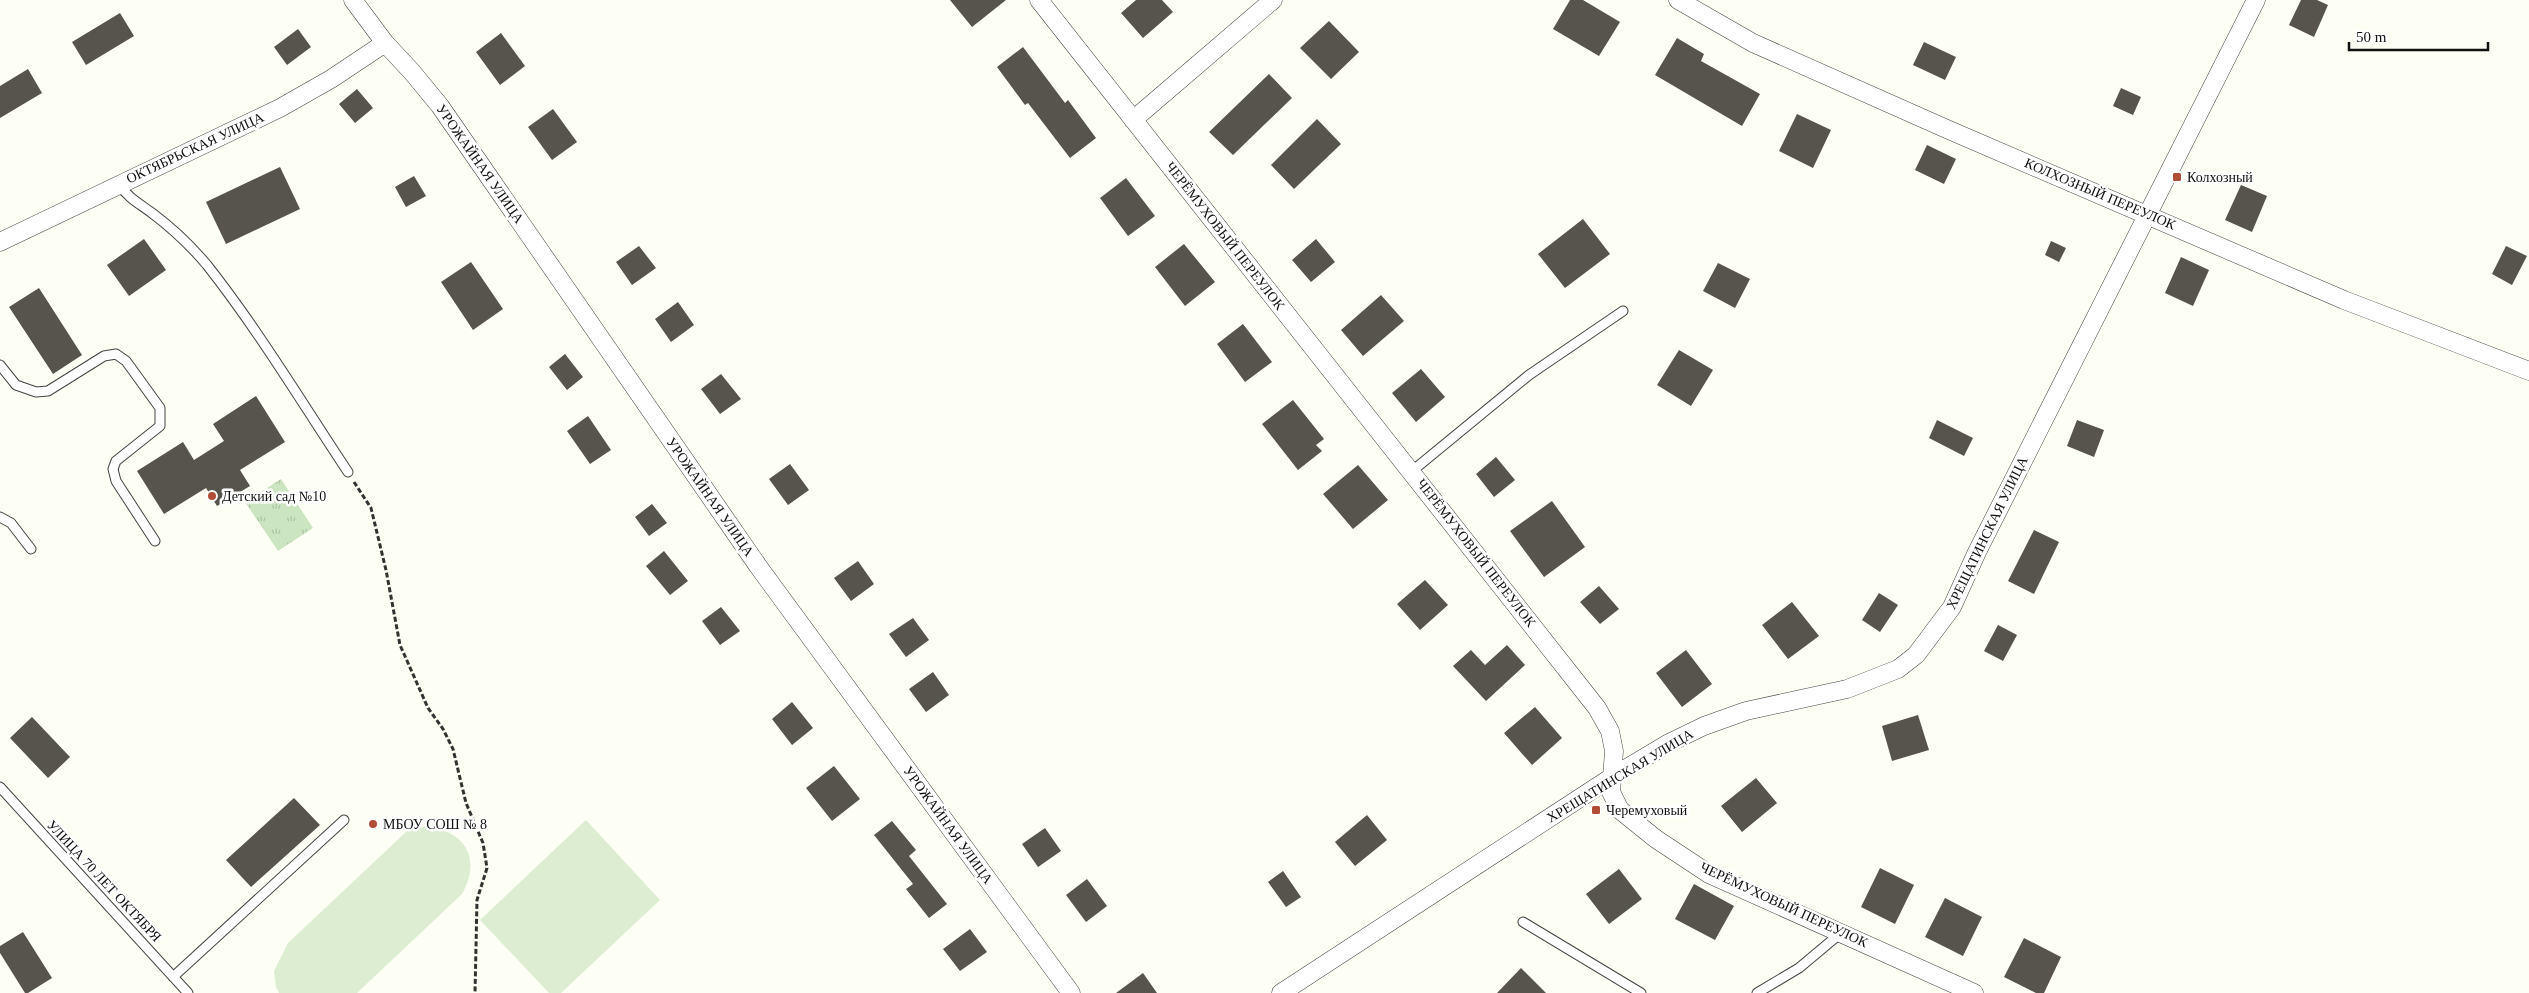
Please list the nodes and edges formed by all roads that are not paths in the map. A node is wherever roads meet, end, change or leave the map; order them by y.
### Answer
1 (353, 0) edge
2 (1039, 0) edge
3 (1273, 0) edge
4 (1678, 0) edge
5 (2256, 0) edge
6 (385, 43) junction
7 (1134, 120) junction
8 (118, 184) junction
9 (2148, 215) junction
10 (0, 242) edge
11 (1623, 310) dead end
12 (0, 365) edge
13 (2529, 371) edge
14 (348, 472) road end
15 (1412, 472) junction
16 (0, 517) edge
17 (155, 541) dead end
18 (31, 549) dead end
19 (1612, 777) junction
20 (0, 787) edge
21 (344, 820) dead end
22 (1523, 922) dead end
23 (1842, 932) junction
24 (173, 977) junction
25 (188, 993) edge
26 (1071, 993) edge
27 (1282, 993) edge
28 (1641, 993) edge
29 (1757, 993) edge
30 (1974, 993) edge

1 - 6 street, УРОЖАЙНАЯ УЛИЦА
2 - 7 street, ЧЕРЁМУХОВЫЙ ПЕРЕУЛОК
3 - 7 street
4 - 9 street, КОЛХОЗНЫЙ ПЕРЕУЛОК
5 - 9 street, ХРЕЩАТИНСКАЯ УЛИЦА
6 - 8 street, ОКТЯБРЬСКАЯ УЛИЦА
6 - 26 street, УРОЖАЙНАЯ УЛИЦА
7 - 15 street, ЧЕРЁМУХОВЫЙ ПЕРЕУЛОК
8 - 10 street, ОКТЯБРЬСКАЯ УЛИЦА
8 - 14 lane
9 - 13 street, КОЛХОЗНЫЙ ПЕРЕУЛОК
9 - 19 street, ХРЕЩАТИНСКАЯ УЛИЦА
11 - 15 lane
12 - 17 lane
15 - 19 street, ЧЕРЁМУХОВЫЙ ПЕРЕУЛОК
16 - 18 lane
19 - 23 street, ЧЕРЁМУХОВЫЙ ПЕРЕУЛОК
19 - 27 street, ХРЕЩАТИНСКАЯ УЛИЦА
20 - 24 lane, УЛИЦА 70 ЛЕТ ОКТЯБРЯ
21 - 24 lane
22 - 28 lane
23 - 29 lane
23 - 30 street, ЧЕРЁМУХОВЫЙ ПЕРЕУЛОК
24 - 25 lane, УЛИЦА 70 ЛЕТ ОКТЯБРЯ

